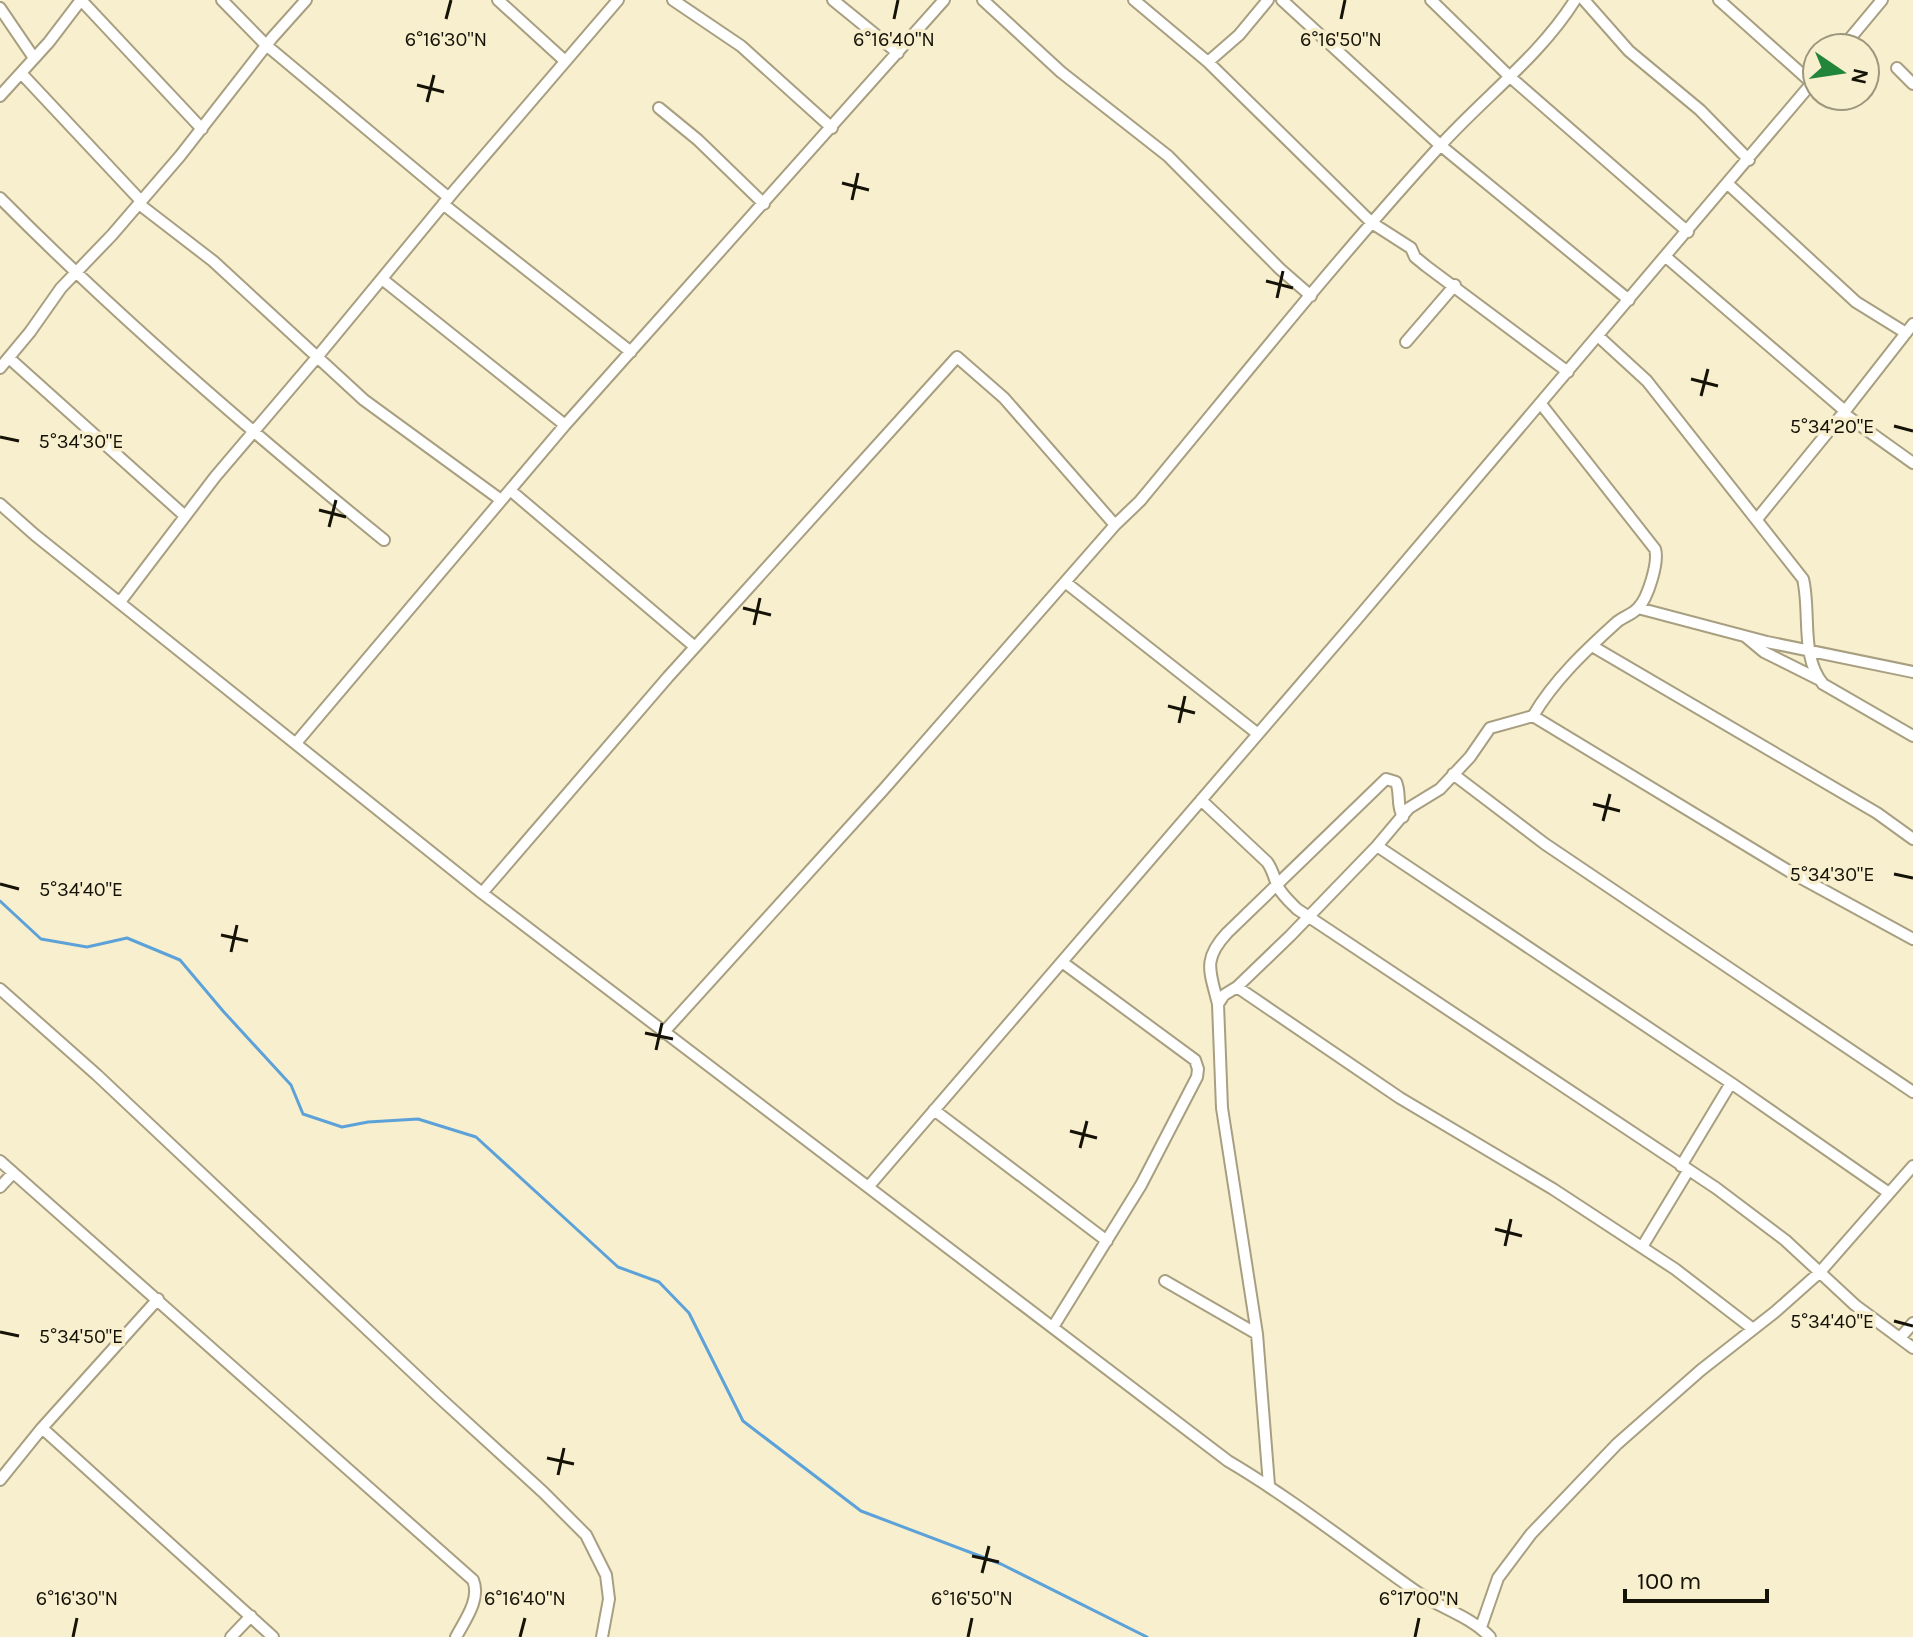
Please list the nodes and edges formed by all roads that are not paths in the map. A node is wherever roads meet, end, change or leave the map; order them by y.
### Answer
1 (81, 0) edge
2 (222, 0) edge
3 (306, 0) edge
4 (498, 0) edge
5 (618, 0) edge
6 (673, 0) edge
7 (833, 0) edge
8 (944, 0) edge
9 (983, 0) edge
10 (1134, 0) edge
11 (1268, 0) edge
12 (1282, 0) edge
13 (1431, 0) edge
14 (1575, 0) edge
15 (1584, 0) edge
16 (1719, 0) edge
17 (1880, 1) edge
18 (0, 8) edge
19 (1855, 32) edge
20 (266, 45) junction
21 (898, 53) junction
22 (34, 58) junction
23 (565, 61) junction
24 (1208, 62) junction
25 (1801, 68) edge
26 (1897, 68) dead end
27 (21, 73) junction
28 (1509, 76) junction
29 (1913, 84) edge
30 (0, 96) edge
31 (1801, 97) edge
32 (659, 108) dead end
33 (832, 128) junction
34 (202, 129) junction
35 (1440, 145) junction
36 (1749, 160) junction
37 (1728, 184) junction
38 (0, 198) edge
39 (446, 201) junction
40 (140, 203) junction
41 (764, 204) junction
42 (1372, 223) junction
43 (1688, 232) junction
44 (1666, 257) junction
45 (75, 272) junction
46 (382, 279) junction
47 (1455, 285) junction
48 (1311, 296) junction
49 (1629, 300) junction
50 (1909, 328) edge
51 (1598, 336) junction
52 (1406, 342) dead end
53 (631, 352) junction
54 (318, 356) junction
55 (9, 358) junction
56 (0, 368) edge
57 (1568, 372) junction
58 (1541, 404) junction
59 (1844, 412) junction
60 (565, 425) junction
61 (253, 433) junction
62 (1913, 463) edge
63 (510, 490) junction
64 (501, 500) junction
65 (0, 504) edge
66 (185, 516) junction
67 (1757, 519) junction
68 (1115, 525) junction
69 (384, 540) dead end
70 (1065, 582) junction
71 (120, 602) junction
72 (1638, 608) junction
73 (1745, 636) junction
74 (1592, 646) junction
75 (695, 647) junction
76 (1809, 650) junction
77 (1913, 672) edge
78 (1818, 679) junction
79 (1533, 716) junction
80 (1258, 734) junction
81 (1913, 736) edge
82 (296, 743) junction
83 (1453, 774) junction
84 (1201, 800) junction
85 (1403, 817) junction
86 (1913, 839) edge
87 (1377, 846) junction
88 (1276, 884) junction
89 (482, 893) junction
90 (1309, 916) junction
91 (1913, 939) edge
92 (1062, 962) junction
93 (1237, 987) junction
94 (0, 989) edge
95 (1218, 1004) junction
96 (663, 1033) junction
97 (1731, 1083) junction
98 (1913, 1092) edge
99 (934, 1110) junction
100 (0, 1161) edge
101 (1913, 1166) edge
102 (1684, 1168) junction
103 (13, 1173) junction
104 (869, 1186) junction
105 (0, 1187) edge
106 (1889, 1193) junction
107 (1107, 1241) junction
108 (1642, 1247) junction
109 (1820, 1272) junction
110 (1165, 1281) dead end
111 (158, 1299) junction
112 (1913, 1323) edge
113 (1053, 1327) junction
114 (1753, 1329) junction
115 (1257, 1334) junction
116 (1900, 1338) junction
117 (1913, 1348) edge
118 (42, 1428) junction
119 (0, 1480) edge
120 (1269, 1485) junction
121 (251, 1616) junction
122 (1481, 1627) junction
123 (231, 1637) edge
124 (273, 1637) edge
125 (456, 1637) edge
126 (602, 1637) edge
127 (1490, 1637) edge

1 - 22 street
1 - 34 street
2 - 20 street
3 - 20 street
4 - 23 street
5 - 23 street
6 - 33 street
7 - 21 street
8 - 21 street
9 - 48 street
10 - 24 street
11 - 24 street
12 - 35 street
13 - 28 street
14 - 28 street
15 - 36 street
16 - 25 street
17 - 19 street
18 - 22 street
20 - 34 street
20 - 39 street
21 - 33 street
22 - 27 street
23 - 39 street
24 - 42 street
26 - 29 street
27 - 30 street
27 - 40 street
28 - 35 street
28 - 43 street
31 - 36 street
32 - 41 street
33 - 41 street
34 - 40 street
35 - 42 street
35 - 49 street
36 - 37 street
37 - 43 street
37 - 50 street
38 - 45 street
39 - 46 street
39 - 53 street
40 - 45 street
40 - 54 street
41 - 53 street
42 - 47 street
42 - 48 street
43 - 44 street
44 - 49 street
44 - 59 street
45 - 55 street
45 - 61 street
46 - 54 street
46 - 60 street
47 - 52 street
47 - 57 street
48 - 68 street
49 - 51 street
50 - 59 street
51 - 57 street
51 - 67 street
53 - 60 street
54 - 61 street
54 - 64 street
55 - 56 street
55 - 66 street
57 - 58 street
58 - 72 street
58 - 80 street
59 - 62 street
59 - 67 street
60 - 63 street
61 - 66 street
61 - 69 street
63 - 64 street
63 - 75 street
64 - 82 street
65 - 71 street
66 - 71 street
67 - 76 street
68 - 70 street
68 - 75 street
70 - 80 street
70 - 96 street
71 - 82 street
72 - 73 street
72 - 74 street
73 - 76 street
73 - 78 street
74 - 79 street
74 - 86 street
75 - 89 street
76 - 77 street
76 - 78 street
78 - 81 street
79 - 83 street
79 - 91 street
80 - 84 street
82 - 89 street
83 - 85 street
83 - 98 street
84 - 88 street
84 - 92 street
85 - 87 street
85 - 88 street
87 - 90 street
87 - 97 street
88 - 90 street
88 - 95 street
89 - 96 street
90 - 93 street
90 - 102 street
92 - 99 street
92 - 107 street
93 - 95 street
93 - 108 street
94 - 126 street
95 - 115 street
96 - 104 street
97 - 102 street
97 - 106 street
99 - 104 street
99 - 107 street
100 - 103 street
101 - 106 street
102 - 108 street
102 - 109 street
103 - 105 street
103 - 111 street
104 - 113 street
106 - 109 street
107 - 113 street
108 - 114 street
109 - 114 street
109 - 116 street
110 - 115 street
111 - 118 street
111 - 125 street
112 - 116 street
113 - 120 street
114 - 122 street
115 - 120 street
116 - 117 street
118 - 119 street
118 - 121 street
120 - 122 street
121 - 123 street
121 - 124 street
122 - 127 street

